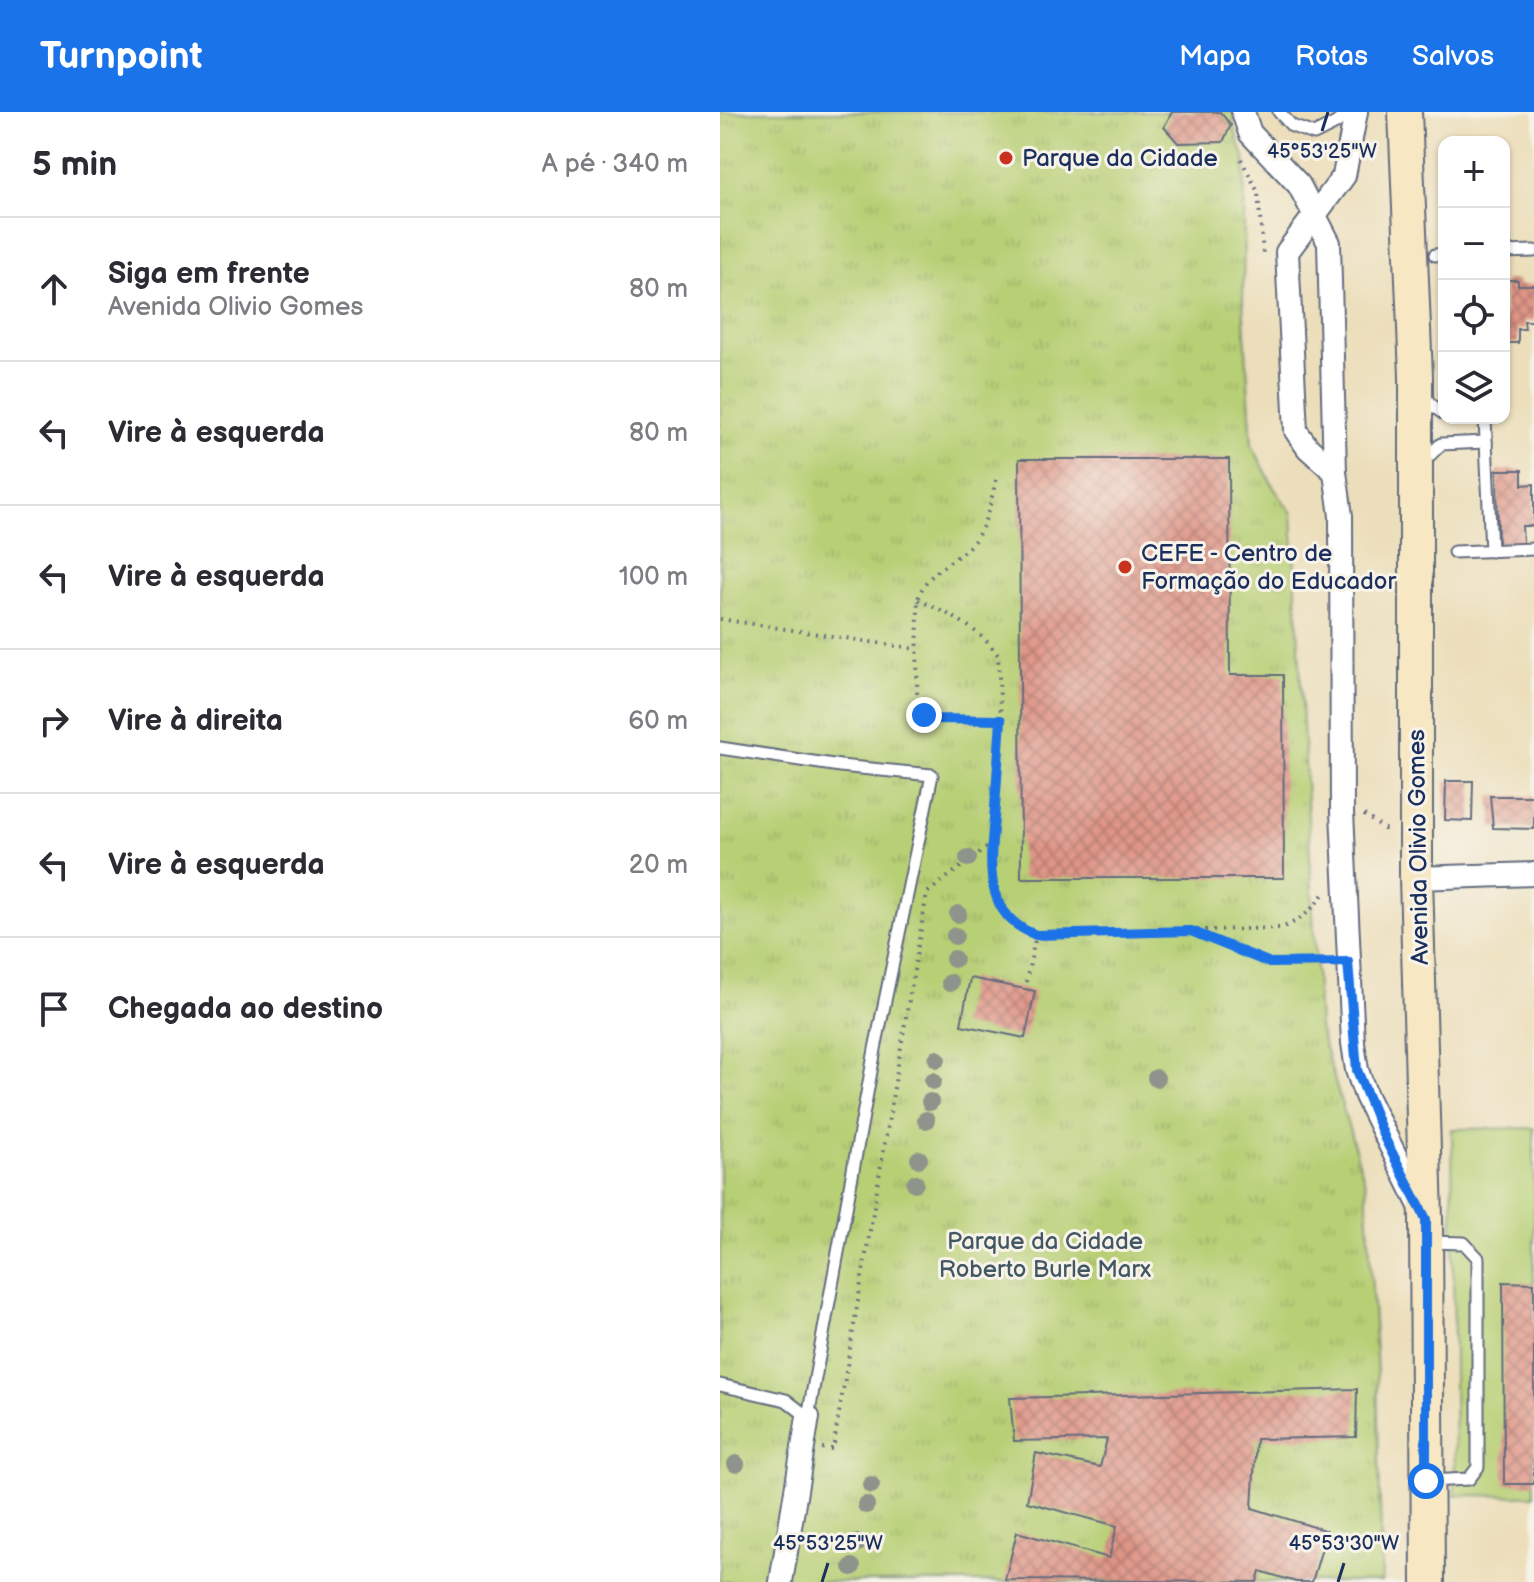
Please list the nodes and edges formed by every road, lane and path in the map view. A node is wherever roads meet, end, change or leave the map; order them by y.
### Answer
1 (1243, 112) edge
2 (1279, 112) edge
3 (1349, 112) edge
4 (1356, 112) edge
5 (1405, 112) edge
6 (1239, 155) dead end
7 (1315, 215) junction
8 (1534, 251) edge
9 (1510, 252) edge
10 (1264, 267) dead end
11 (1416, 376) junction
12 (1438, 410) edge
13 (1483, 424) edge
14 (1486, 442) junction
15 (1335, 472) junction
16 (1414, 477) junction
17 (996, 480) dead end
18 (1534, 549) edge
19 (1491, 551) junction
20 (1454, 552) dead end
21 (918, 600) junction
22 (720, 619) edge
23 (917, 649) junction
24 (1001, 720) junction
25 (720, 748) edge
26 (1342, 812) junction
27 (1417, 830) junction
28 (992, 843) junction
29 (1534, 874) edge
30 (1416, 878) junction
31 (1330, 885) dead end
32 (1191, 931) junction
33 (1036, 935) junction
34 (1348, 962) junction
35 (1026, 982) dead end
36 (1425, 1230) junction
37 (720, 1385) edge
38 (808, 1417) junction
39 (805, 1444) junction
40 (1426, 1481) junction
41 (781, 1582) edge
42 (1428, 1582) edge

1 - 7 street
2 - 3 lane
4 - 7 street
5 - 11 main road, Avenida Olivio Gomes
6 - 10 path
7 - 15 street
7 - 15 street
8 - 9 lane
11 - 12 lane
11 - 16 main road, Avenida Olivio Gomes
13 - 14 lane
14 - 16 lane
14 - 19 lane
15 - 26 street
16 - 27 main road, Avenida Olivio Gomes
17 - 21 path
18 - 19 lane
19 - 20 lane
21 - 23 path
21 - 24 path
22 - 23 path
23 - 24 path
24 - 28 path
25 - 38 lane
26 - 27 path
26 - 34 street
27 - 30 main road, Avenida Olivio Gomes
28 - 33 path
28 - 39 path
29 - 30 street
30 - 36 main road, Avenida Olivio Gomes
31 - 32 path
32 - 33 path
32 - 34 path
33 - 35 path
34 - 36 street
36 - 40 main road, Avenida Olivio Gomes
36 - 40 lane
37 - 38 lane
38 - 39 street
39 - 41 street
40 - 42 main road, Avenida Olivio Gomes

